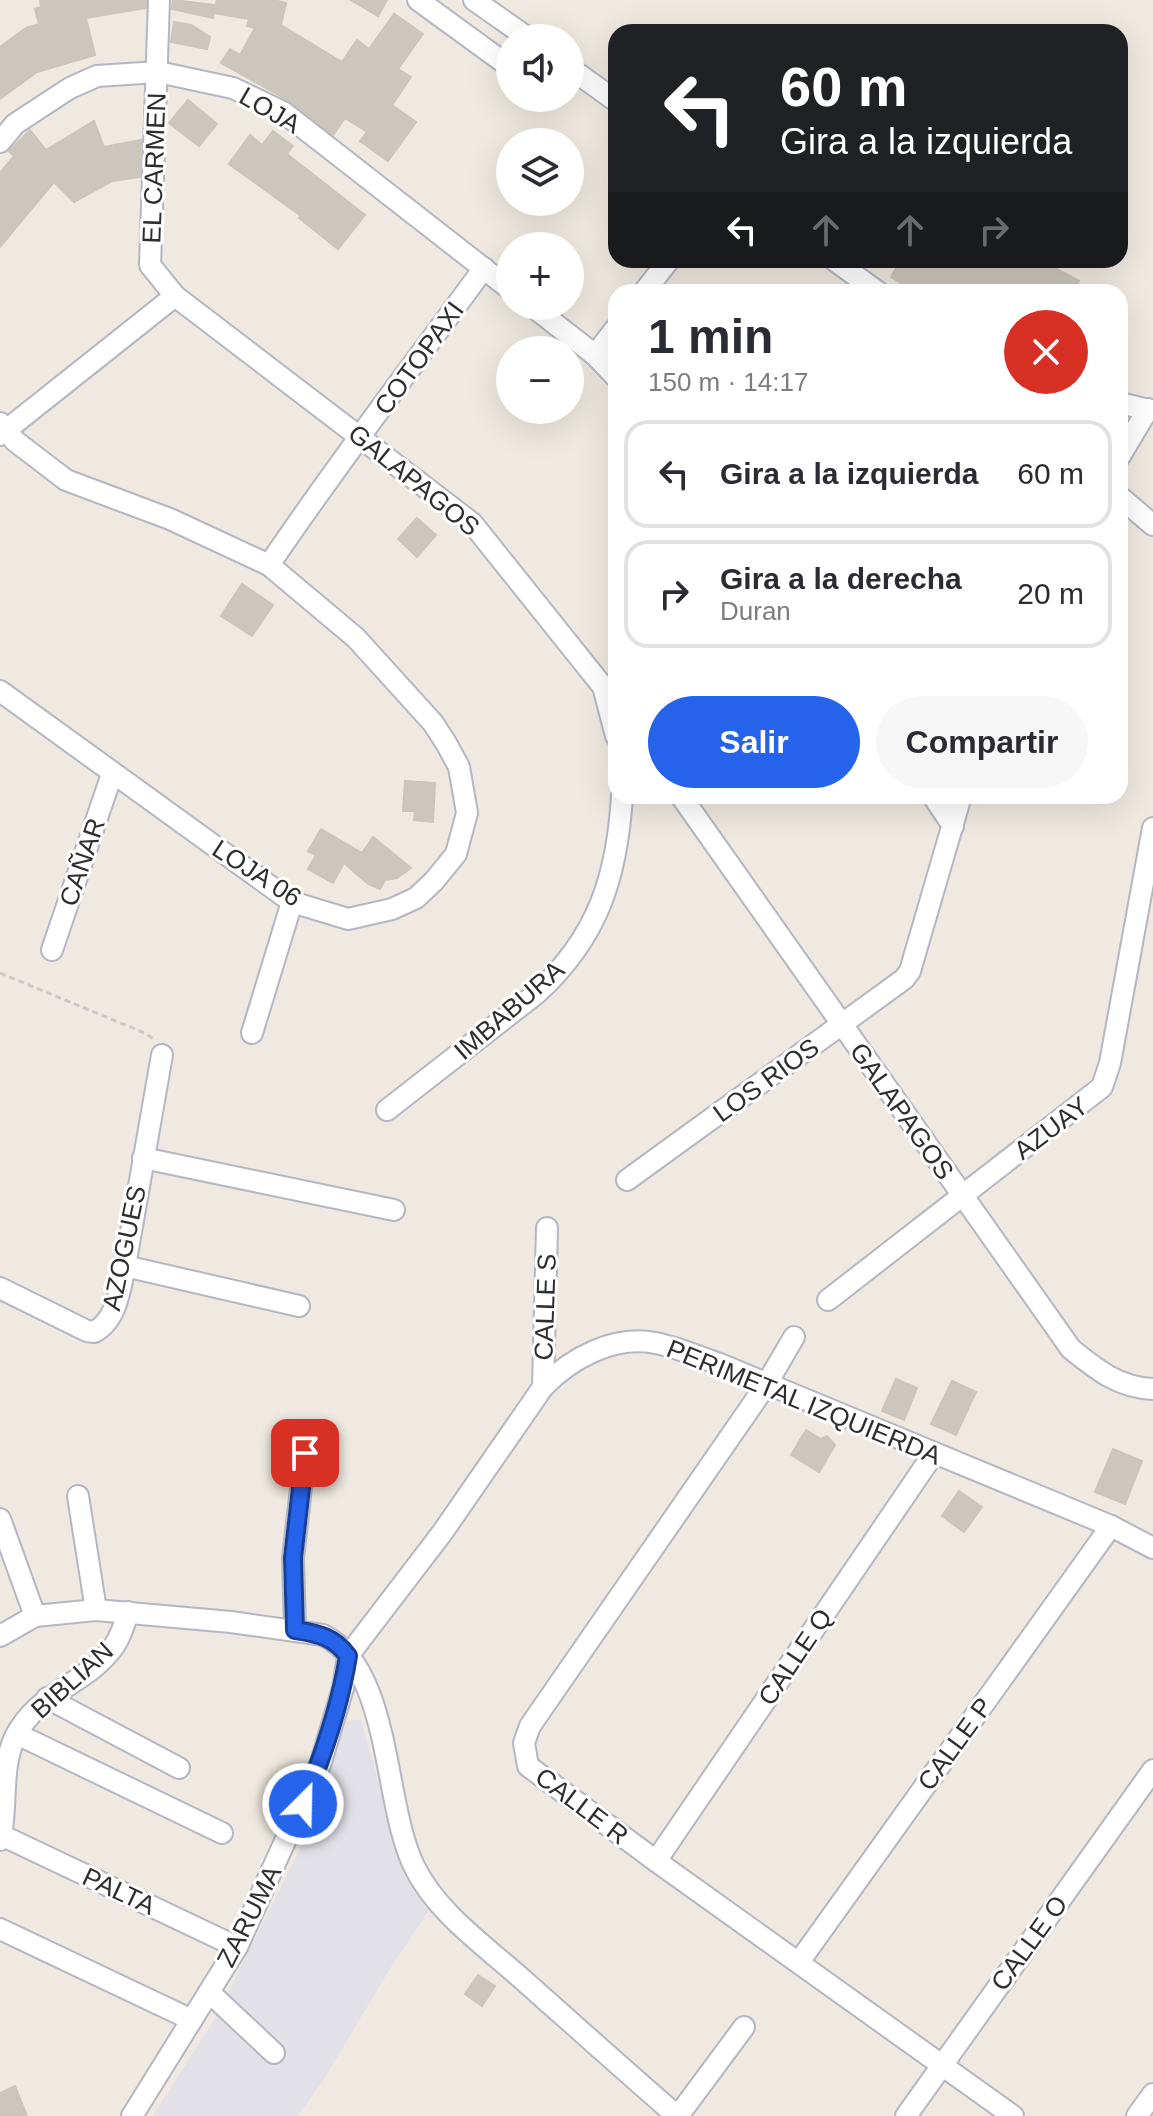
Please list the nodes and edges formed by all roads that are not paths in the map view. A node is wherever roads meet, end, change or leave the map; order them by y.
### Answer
1 (159, 0) edge
2 (418, 0) edge
3 (474, 0) edge
4 (508, 24) edge
5 (496, 57) edge
6 (158, 72) junction
7 (584, 79) edge
8 (608, 95) edge
9 (0, 142) edge
10 (484, 268) junction
11 (663, 268) edge
12 (845, 268) edge
13 (496, 278) edge
14 (650, 284) edge
15 (867, 284) edge
16 (175, 296) junction
17 (550, 320) edge
18 (608, 338) edge
19 (595, 355) junction
20 (608, 369) edge
21 (1128, 405) edge
22 (1150, 410) edge
23 (2, 429) edge
24 (362, 437) junction
25 (1128, 444) edge
26 (1128, 504) edge
27 (1153, 525) edge
28 (269, 565) junction
29 (602, 683) junction
30 (0, 691) edge
31 (608, 692) edge
32 (608, 706) edge
33 (112, 774) junction
34 (621, 804) edge
35 (687, 804) edge
36 (938, 804) edge
37 (959, 804) edge
38 (953, 826) junction
39 (1153, 828) edge
40 (292, 902) junction
41 (52, 950) dead end
42 (842, 1025) junction
43 (252, 1033) dead end
44 (162, 1055) road end
45 (387, 1110) dead end
46 (143, 1158) junction
47 (627, 1180) dead end
48 (961, 1196) junction
49 (394, 1210) dead end
50 (547, 1228) dead end
51 (125, 1266) junction
52 (0, 1288) edge
53 (828, 1300) dead end
54 (299, 1306) dead end
55 (794, 1337) dead end
56 (766, 1385) junction
57 (543, 1387) junction
58 (1153, 1389) edge
59 (305, 1453) dead end
60 (934, 1453) junction
61 (78, 1496) dead end
62 (0, 1519) edge
63 (1111, 1526) junction
64 (1153, 1548) edge
65 (96, 1610) junction
66 (128, 1612) junction
67 (35, 1616) junction
68 (295, 1630) junction
69 (0, 1636) edge
70 (348, 1656) junction
71 (47, 1698) junction
72 (17, 1734) junction
73 (179, 1768) dead end
74 (1153, 1770) edge
75 (222, 1833) dead end
76 (0, 1838) edge
77 (656, 1861) junction
78 (0, 1929) edge
79 (237, 1947) junction
80 (799, 1962) junction
81 (209, 1992) junction
82 (192, 2020) junction
83 (744, 2027) dead end
84 (274, 2053) dead end
85 (942, 2064) junction
86 (1153, 2094) edge
87 (132, 2116) edge
88 (678, 2116) edge
89 (906, 2116) edge
90 (1013, 2116) edge
91 (1137, 2116) edge

1 - 6 street, EL CARMEN
2 - 5 street
3 - 4 street
6 - 9 street, LOJA
6 - 10 street, LOJA
6 - 16 street, EL CARMEN
7 - 8 street
10 - 13 street, LOJA
10 - 24 street, COTOPAXI
11 - 14 street
12 - 15 street
16 - 23 street
16 - 24 street, GALAPAGOS
17 - 19 street
18 - 19 street
19 - 20 street
21 - 22 street
22 - 25 street
23 - 28 street
24 - 28 street, COTOPAXI
24 - 29 street, GALAPAGOS
26 - 27 street
28 - 40 street, LOJA 06
29 - 31 street, GALAPAGOS
29 - 32 street
30 - 33 street, LOJA 06
33 - 40 street, LOJA 06
33 - 41 street, CAÑAR
34 - 45 street, IMBABURA
35 - 42 street, GALAPAGOS
36 - 38 street
37 - 38 street, LOS RIOS
38 - 42 street, LOS RIOS
39 - 48 street, AZUAY
40 - 43 street
42 - 47 street, LOS RIOS
42 - 48 street, GALAPAGOS
44 - 46 street, AZOGUES
46 - 49 street
46 - 51 street, AZOGUES
48 - 53 street, AZUAY
48 - 58 street, GALAPAGOS
50 - 57 street, CALLE S
51 - 52 street, AZOGUES
51 - 54 street
55 - 56 street, CALLE R
56 - 57 street, PERIMETAL IZQUIERDA
56 - 60 street, PERIMETAL IZQUIERDA
56 - 77 street, CALLE R
57 - 70 street, PERIMETAL IZQUIERDA
59 - 68 street
60 - 63 street, PERIMETAL IZQUIERDA
60 - 77 street, CALLE Q
61 - 65 street
62 - 67 street
63 - 64 street, PERIMETAL IZQUIERDA
63 - 80 street, CALLE P
65 - 66 street
65 - 67 street
66 - 68 street
66 - 71 street, BIBLIAN
67 - 69 street
68 - 70 street
70 - 79 street, ZARUMA
70 - 88 street
71 - 72 street, BIBLIAN
71 - 73 street
72 - 75 street
72 - 76 street, BIBLIAN
74 - 85 street, CALLE O
76 - 79 street, PALTA
77 - 80 street, CALLE R
78 - 82 street
79 - 81 street, ZARUMA
80 - 85 street, CALLE R
81 - 82 street, ZARUMA
81 - 84 street
82 - 87 street, ZARUMA
83 - 88 street
85 - 89 street, CALLE O
85 - 90 street, CALLE R
86 - 91 street

